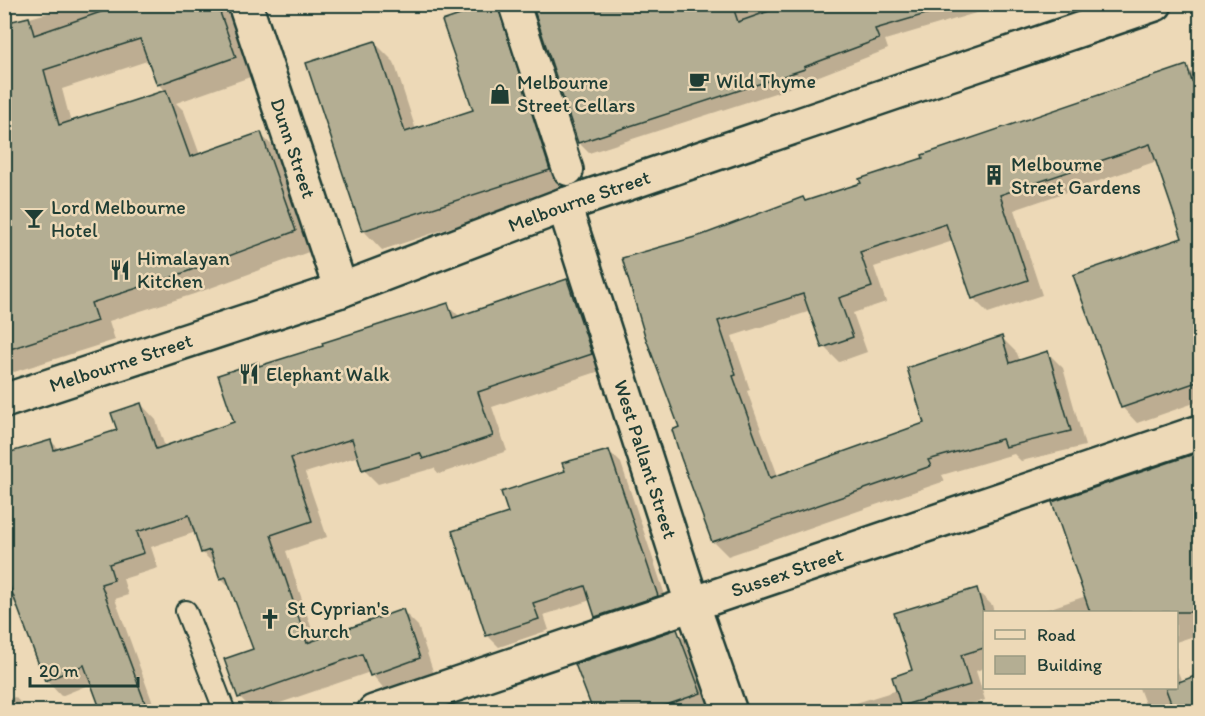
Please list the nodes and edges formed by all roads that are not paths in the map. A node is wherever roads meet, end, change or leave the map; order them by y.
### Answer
1 (245, 4) edge
2 (514, 4) edge
3 (1155, 4) edge
4 (568, 170) dead end
5 (564, 205) junction
6 (341, 290) junction
7 (4, 401) edge
8 (1200, 432) edge
9 (693, 606) junction
10 (186, 610) dead end
11 (225, 711) edge
12 (374, 711) edge
13 (730, 711) edge

1 - 6 street, Dunn Street
2 - 4 street
3 - 5 street, Melbourne Street
5 - 6 street, Melbourne Street
5 - 9 street, West Pallant Street
6 - 7 street, Melbourne Street
8 - 9 street, Sussex Street
9 - 12 street, Sussex Street
9 - 13 street, West Pallant Street
10 - 11 lane

